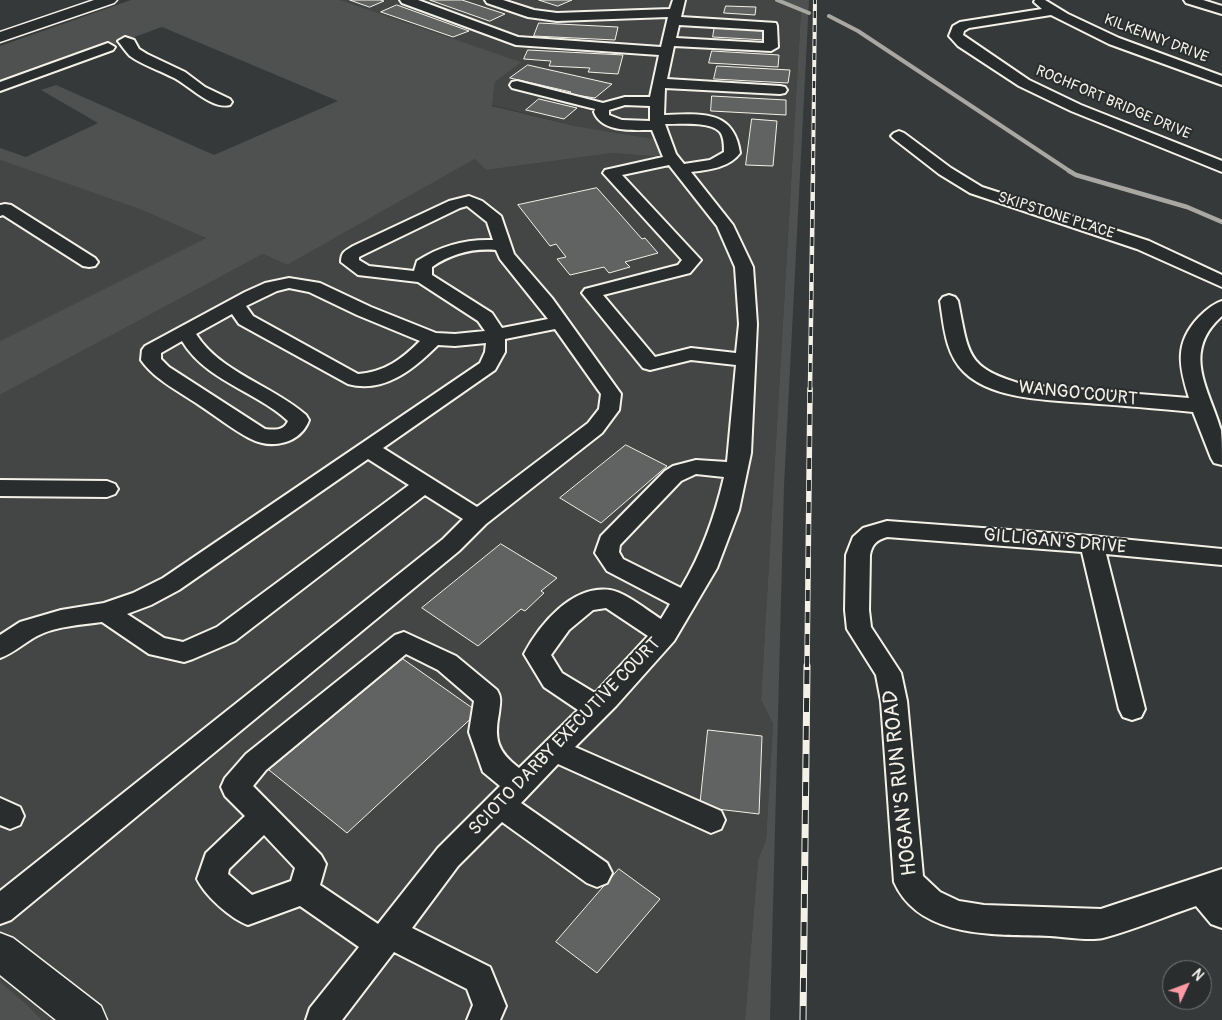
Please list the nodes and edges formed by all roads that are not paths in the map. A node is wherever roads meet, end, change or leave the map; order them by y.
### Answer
1 (109, 0) edge
2 (406, 0) edge
3 (491, 0) edge
4 (1037, 0) edge
5 (1190, 0) edge
6 (1222, 10) edge
7 (1052, 11) junction
8 (673, 25) edge
9 (0, 38) edge
10 (125, 41) dead end
11 (108, 47) dead end
12 (1222, 81) edge
13 (518, 85) dead end
14 (0, 87) edge
15 (780, 90) dead end
16 (225, 102) dead end
17 (604, 107) junction
18 (658, 107) junction
19 (899, 136) dead end
20 (676, 164) junction
21 (1222, 167) edge
22 (0, 212) edge
23 (503, 246) junction
24 (89, 262) dead end
25 (423, 277) junction
26 (1222, 282) edge
27 (949, 301) dead end
28 (235, 304) junction
29 (1222, 307) edge
30 (560, 322) junction
31 (185, 331) junction
32 (496, 334) junction
33 (432, 339) junction
34 (745, 360) junction
35 (1202, 406) junction
36 (368, 449) junction
37 (1222, 458) edge
38 (736, 471) junction
39 (425, 484) junction
40 (0, 488) edge
41 (107, 488) dead end
42 (478, 518) junction
43 (887, 529) joint
44 (1091, 544) junction
45 (1222, 557) edge
46 (684, 601) junction
47 (106, 612) junction
48 (665, 634) junction
49 (0, 648) edge
50 (597, 708) junction
51 (1132, 709) dead end
52 (554, 750) junction
53 (520, 784) junction
54 (500, 804) junction
55 (264, 816) junction
56 (711, 820) dead end
57 (597, 874) dead end
58 (1212, 887) edge
59 (303, 891) junction
60 (0, 910) edge
61 (1222, 914) edge
62 (384, 938) junction
63 (0, 951) edge
64 (87, 1020) edge
65 (322, 1020) edge
66 (483, 1020) edge

1 - 9 main road
2 - 8 street
3 - 8 street
4 - 7 street, KILKENNY DRIVE
5 - 6 street
7 - 12 street, KILKENNY DRIVE
7 - 21 street, ROCHFORT BRIDGE DRIVE
8 - 8 street
8 - 18 street
10 - 16 street
11 - 14 street
13 - 17 street
15 - 18 street
17 - 18 street
17 - 18 street
18 - 20 street, SCIOTO DARBY EXECUTIVE COURT
18 - 20 street
19 - 26 street, SKIPSTONE PLACE
20 - 34 street, SCIOTO DARBY EXECUTIVE COURT
20 - 34 street
22 - 24 street
23 - 25 street
23 - 25 street
23 - 30 street
25 - 32 street
27 - 35 street, WANGO COURT
28 - 31 street
28 - 33 street
28 - 33 street
29 - 35 street
30 - 32 street
30 - 42 street
31 - 31 street
32 - 33 street
32 - 36 street
34 - 38 street, SCIOTO DARBY EXECUTIVE COURT
35 - 37 street
36 - 39 street
36 - 47 street
38 - 46 street, SCIOTO DARBY EXECUTIVE COURT
38 - 46 street
39 - 42 street
39 - 47 street
40 - 41 street
42 - 60 street
43 - 44 street, GILLIGAN'S DRIVE
43 - 58 street, HOGAN'S RUN ROAD
44 - 45 street, GILLIGAN'S DRIVE
44 - 51 street
46 - 48 street, SCIOTO DARBY EXECUTIVE COURT
47 - 49 street
48 - 50 street, SCIOTO DARBY EXECUTIVE COURT
48 - 50 street
50 - 52 street, SCIOTO DARBY EXECUTIVE COURT
52 - 53 street, SCIOTO DARBY EXECUTIVE COURT
52 - 56 street
53 - 54 street, SCIOTO DARBY EXECUTIVE COURT
53 - 55 street
54 - 57 street
54 - 62 street, SCIOTO DARBY EXECUTIVE COURT
55 - 59 street
55 - 59 street
58 - 61 street
59 - 62 street
62 - 65 street, SCIOTO DARBY EXECUTIVE COURT
62 - 66 street
63 - 64 main road

